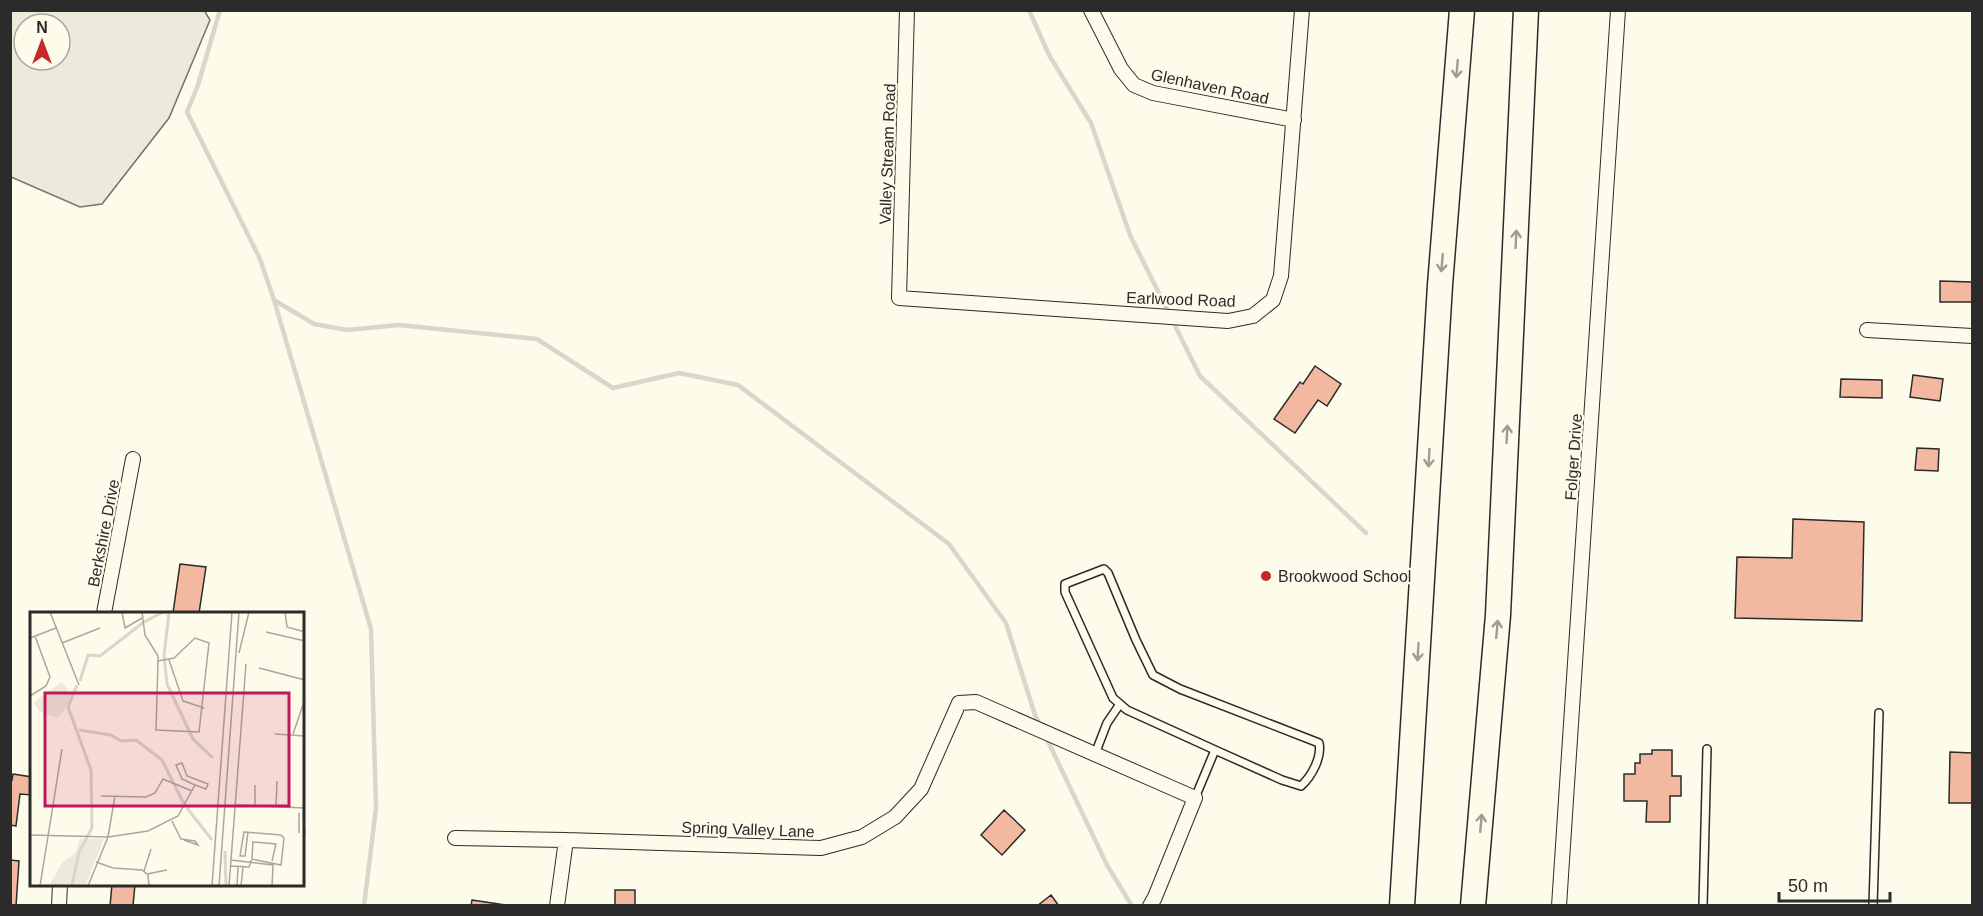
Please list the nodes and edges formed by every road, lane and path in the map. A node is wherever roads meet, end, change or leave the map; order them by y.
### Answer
1 (907, 10) edge
2 (1091, 10) edge
3 (1302, 10) edge
4 (1462, 10) edge
5 (1526, 10) edge
6 (1618, 10) edge
7 (1294, 120) junction
8 (899, 298) joint
9 (1867, 330) dead end
10 (1972, 336) edge
11 (133, 459) dead end
12 (104, 612) edge
13 (1120, 704) junction
14 (1879, 713) dead end
15 (1707, 749) dead end
16 (1215, 750) junction
17 (1095, 754) junction
18 (1195, 798) junction
19 (455, 838) dead end
20 (566, 840) junction
21 (60, 886) edge
22 (59, 906) edge
23 (557, 906) edge
24 (1150, 906) edge
25 (1402, 906) edge
26 (1473, 906) edge
27 (1559, 906) edge
28 (1703, 906) edge
29 (1873, 906) edge

1 - 8 street, Valley Stream Road
2 - 7 street, Glenhaven Road
3 - 7 street, Earlwood Road
4 -> 25 highway
26 -> 5 highway
6 - 27 street, Folger Drive
7 - 8 street, Earlwood Road
9 - 10 street
11 - 12 street, Berkshire Drive
13 - 16 lane
13 - 16 lane
13 - 17 lane
14 - 29 lane
15 - 28 lane
16 - 18 lane
17 - 18 street, Spring Valley Lane
17 - 20 street, Spring Valley Lane
18 - 24 street
19 - 20 street
20 - 23 street
21 - 22 street

